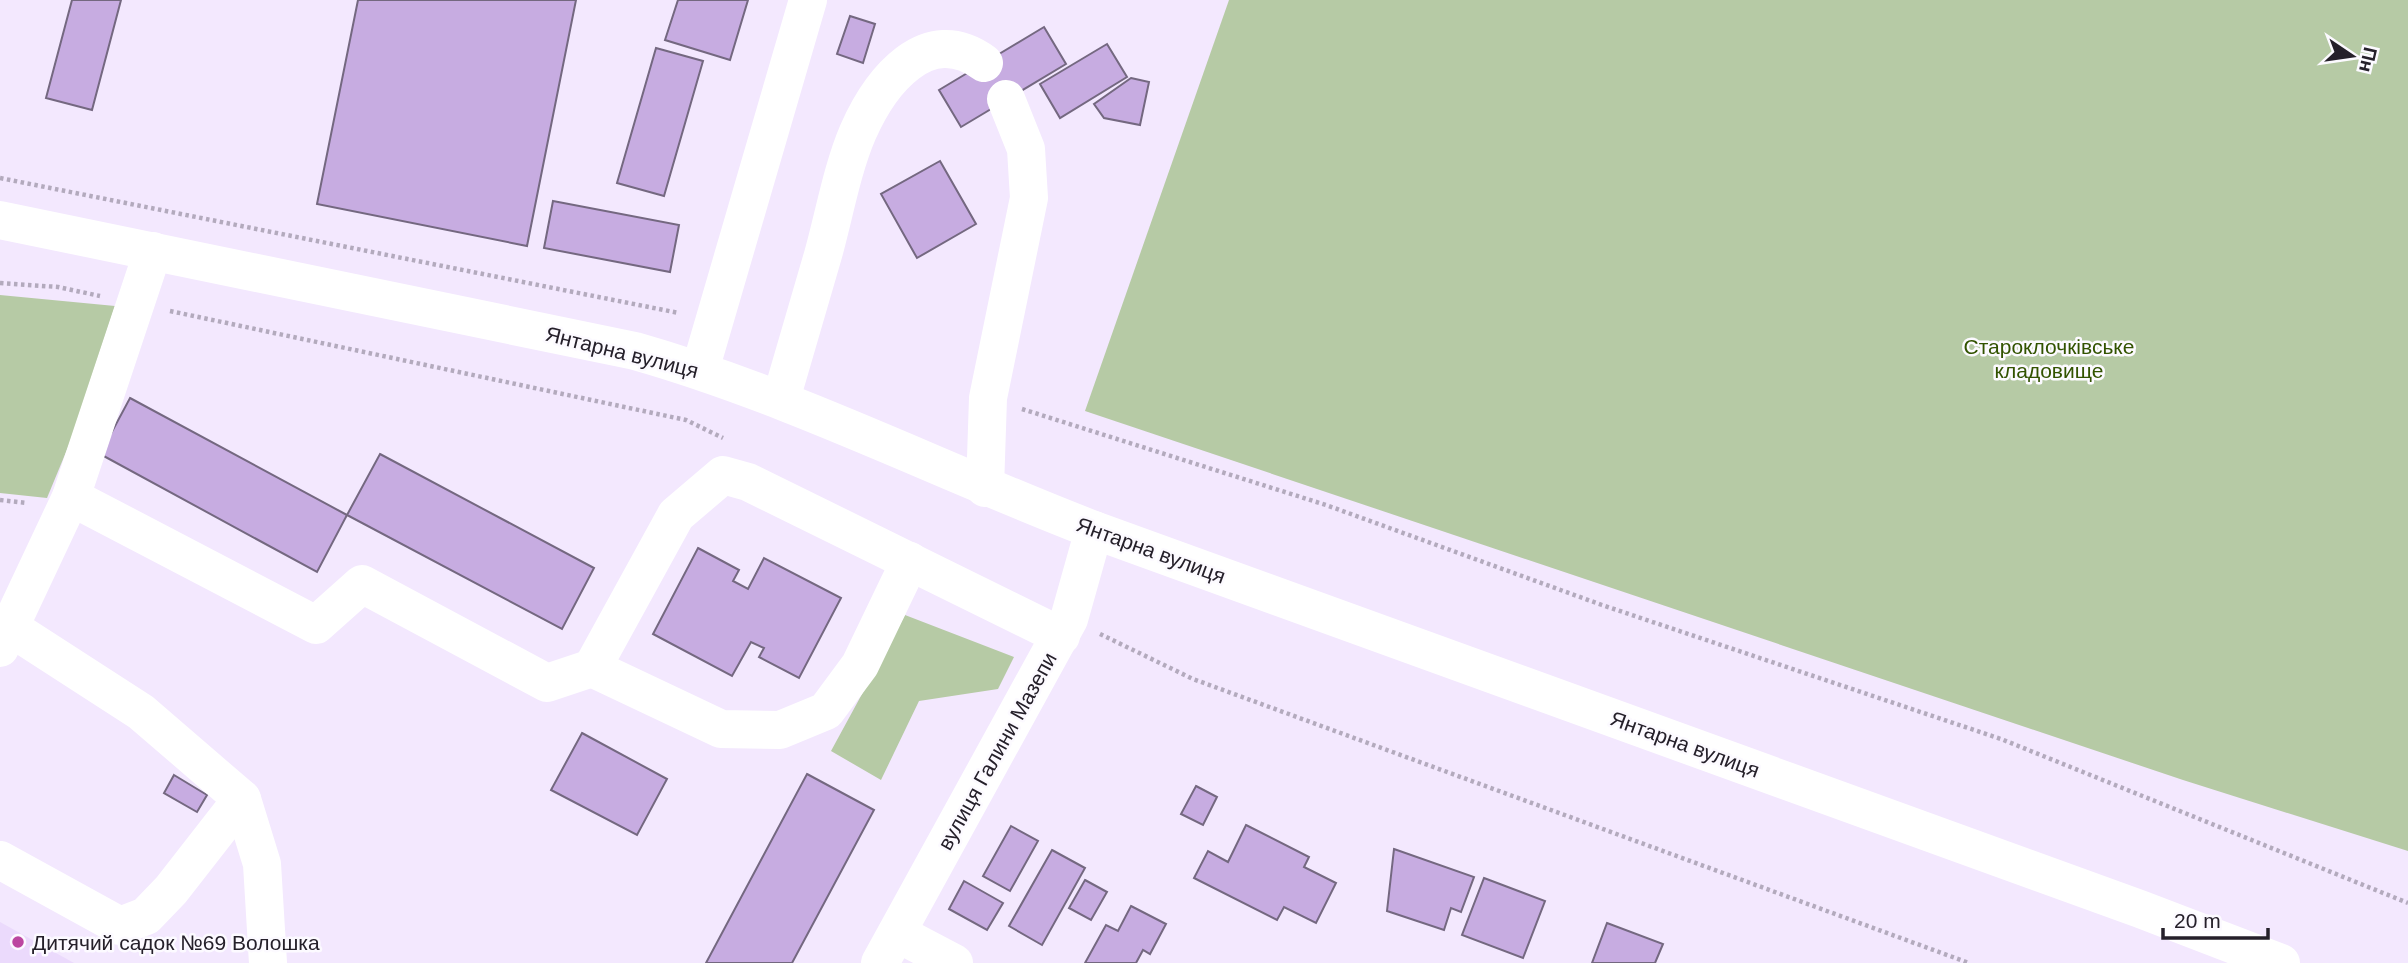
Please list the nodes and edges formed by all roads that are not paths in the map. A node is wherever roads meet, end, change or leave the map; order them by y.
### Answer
1 (808, 0) edge
2 (984, 63) dead end
3 (1006, 99) dead end
4 (0, 220) edge
5 (153, 251) junction
6 (700, 370) junction
7 (781, 399) junction
8 (985, 488) junction
9 (71, 497) junction
10 (1094, 530) junction
11 (910, 562) junction
12 (1060, 636) junction
13 (5, 638) edge
14 (592, 668) junction
15 (243, 799) junction
16 (0, 860) edge
17 (888, 948) edge
18 (268, 963) edge
19 (954, 963) edge
20 (2281, 963) edge

1 - 6 main road
2 - 7 main road
3 - 8 main road
4 - 5 main road, Янтарна вулиця
5 - 6 main road, Янтарна вулиця
5 - 9 main road
6 - 7 main road, Янтарна вулиця
7 - 8 main road, Янтарна вулиця
8 - 10 main road, Янтарна вулиця
9 - 13 main road
9 - 14 main road
10 - 12 main road, вулиця Галини Мазепи
10 - 20 main road, Янтарна вулиця
11 - 12 main road
11 - 14 main road
11 - 14 main road
12 - 17 main road, вулиця Галини Мазепи
13 - 15 main road
15 - 16 main road
15 - 18 main road
17 - 19 main road

